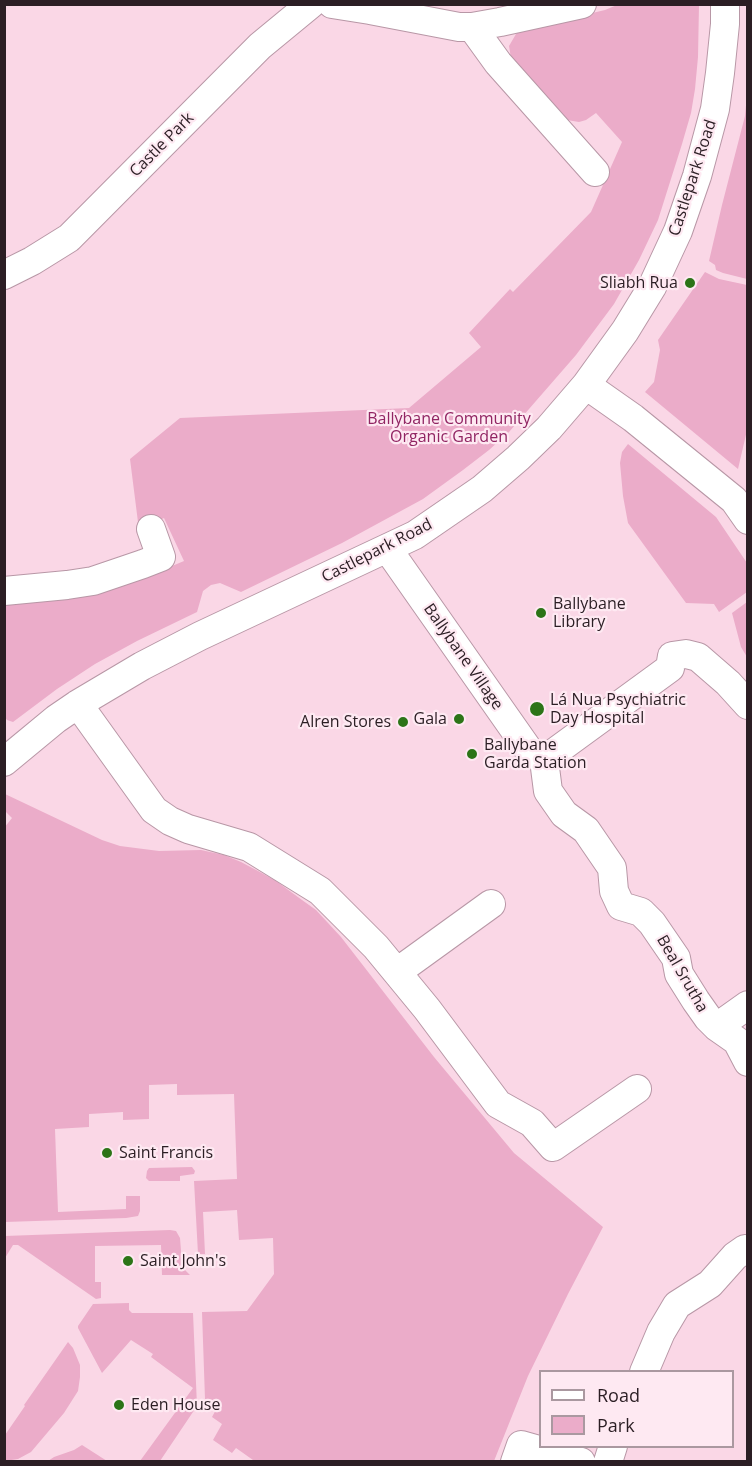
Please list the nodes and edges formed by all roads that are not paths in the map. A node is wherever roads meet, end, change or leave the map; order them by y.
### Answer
1 (311, 4) edge
2 (332, 4) edge
3 (582, 4) edge
4 (395, 10) edge
5 (732, 13) edge
6 (471, 27) junction
7 (595, 172) dead end
8 (4, 275) edge
9 (586, 385) junction
10 (747, 520) edge
11 (151, 529) dead end
12 (387, 548) junction
13 (4, 591) edge
14 (78, 704) junction
15 (747, 705) edge
16 (7, 753) edge
17 (544, 760) junction
18 (491, 904) dead end
19 (397, 972) junction
20 (747, 1005) edge
21 (717, 1027) junction
22 (747, 1062) edge
23 (637, 1089) dead end
24 (747, 1250) edge
25 (644, 1370) edge
26 (515, 1461) edge
27 (581, 1461) edge

1 - 8 street, Castle Park
2 - 4 street
3 - 6 street
4 - 6 street
5 - 9 street, Castlepark Road
6 - 7 street
9 - 10 street
9 - 12 street, Castlepark Road
11 - 13 street
12 - 14 street, Castlepark Road
12 - 17 street, Ballybane Village
14 - 16 street, Castlepark Road
14 - 19 street
15 - 17 street
17 - 21 street, Beal Srutha
18 - 19 street
19 - 23 street
20 - 21 street, Beal Srutha
21 - 22 street, Beal Srutha
24 - 25 street
26 - 27 street

